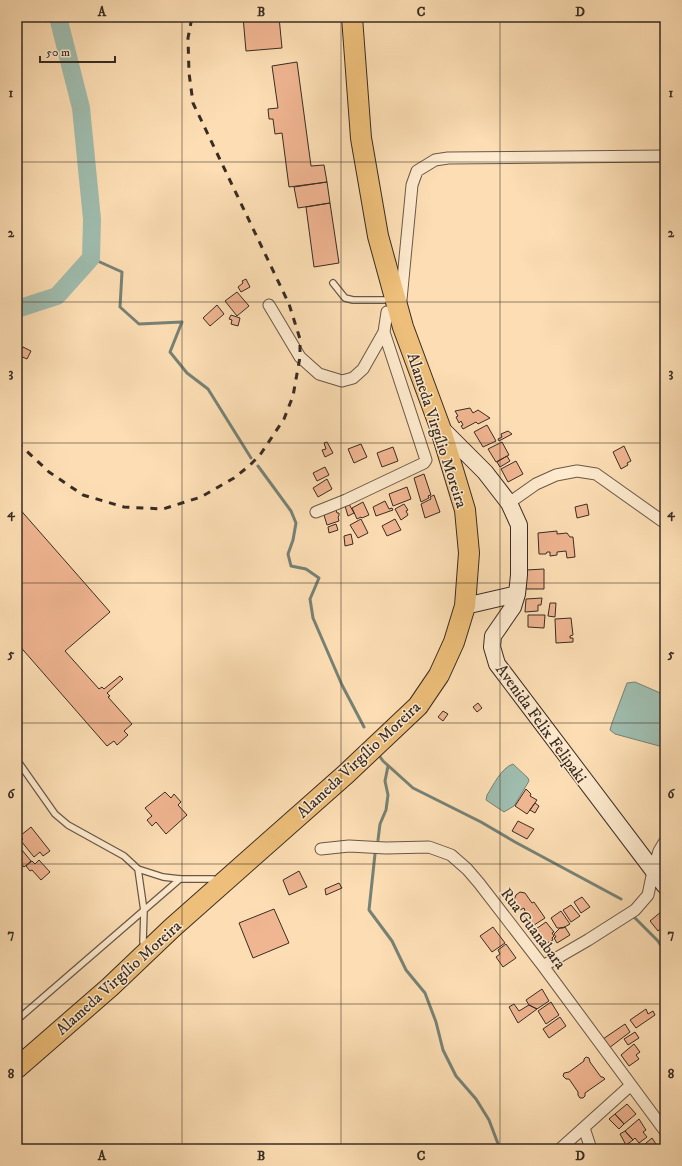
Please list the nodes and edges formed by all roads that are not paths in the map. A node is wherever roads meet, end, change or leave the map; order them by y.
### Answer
1 (341, 17) edge
2 (352, 17) edge
3 (665, 156) edge
4 (333, 283) dead end
5 (269, 305) dead end
6 (390, 308) junction
7 (384, 332) junction
8 (440, 427) junction
9 (509, 502) junction
10 (316, 512) dead end
11 (665, 523) edge
12 (517, 594) junction
13 (465, 606) junction
14 (17, 760) edge
15 (665, 840) edge
16 (321, 849) dead end
17 (138, 869) junction
18 (653, 871) junction
19 (180, 879) junction
20 (213, 879) junction
21 (665, 886) edge
22 (144, 911) junction
23 (143, 942) junction
24 (543, 966) junction
25 (17, 1020) edge
26 (17, 1054) edge
27 (17, 1068) edge
28 (631, 1085) junction
29 (584, 1128) junction
30 (665, 1131) edge
31 (560, 1149) edge
32 (591, 1149) edge

1 - 6 highway, Alameda Virgílio Moreira
2 - 6 highway, Alameda Virgílio Moreira
3 - 6 street
4 - 6 lane
5 - 7 street
6 - 7 street
6 - 8 highway, Alameda Virgílio Moreira
6 - 20 highway, Alameda Virgílio Moreira
7 - 10 street
8 - 9 street, Avenida Felix Felipaki
8 - 13 highway, Alameda Virgílio Moreira
9 - 11 street
9 - 12 street, Avenida Felix Felipaki
12 - 13 street
12 - 18 street, Avenida Felix Felipaki
13 - 27 highway, Alameda Virgílio Moreira
14 - 17 lane
15 - 18 street
16 - 24 street, Rua Guanabara
17 - 19 lane
17 - 22 lane
18 - 21 street, Avenida Felix Felipaki
18 - 24 street
19 - 20 lane
19 - 22 lane
20 - 23 highway, Alameda Virgílio Moreira
22 - 23 lane
22 - 25 lane
23 - 26 highway, Alameda Virgílio Moreira
24 - 28 street, Rua Guanabara
28 - 29 street
28 - 30 street, Rua Guanabara
29 - 31 street
29 - 32 street

